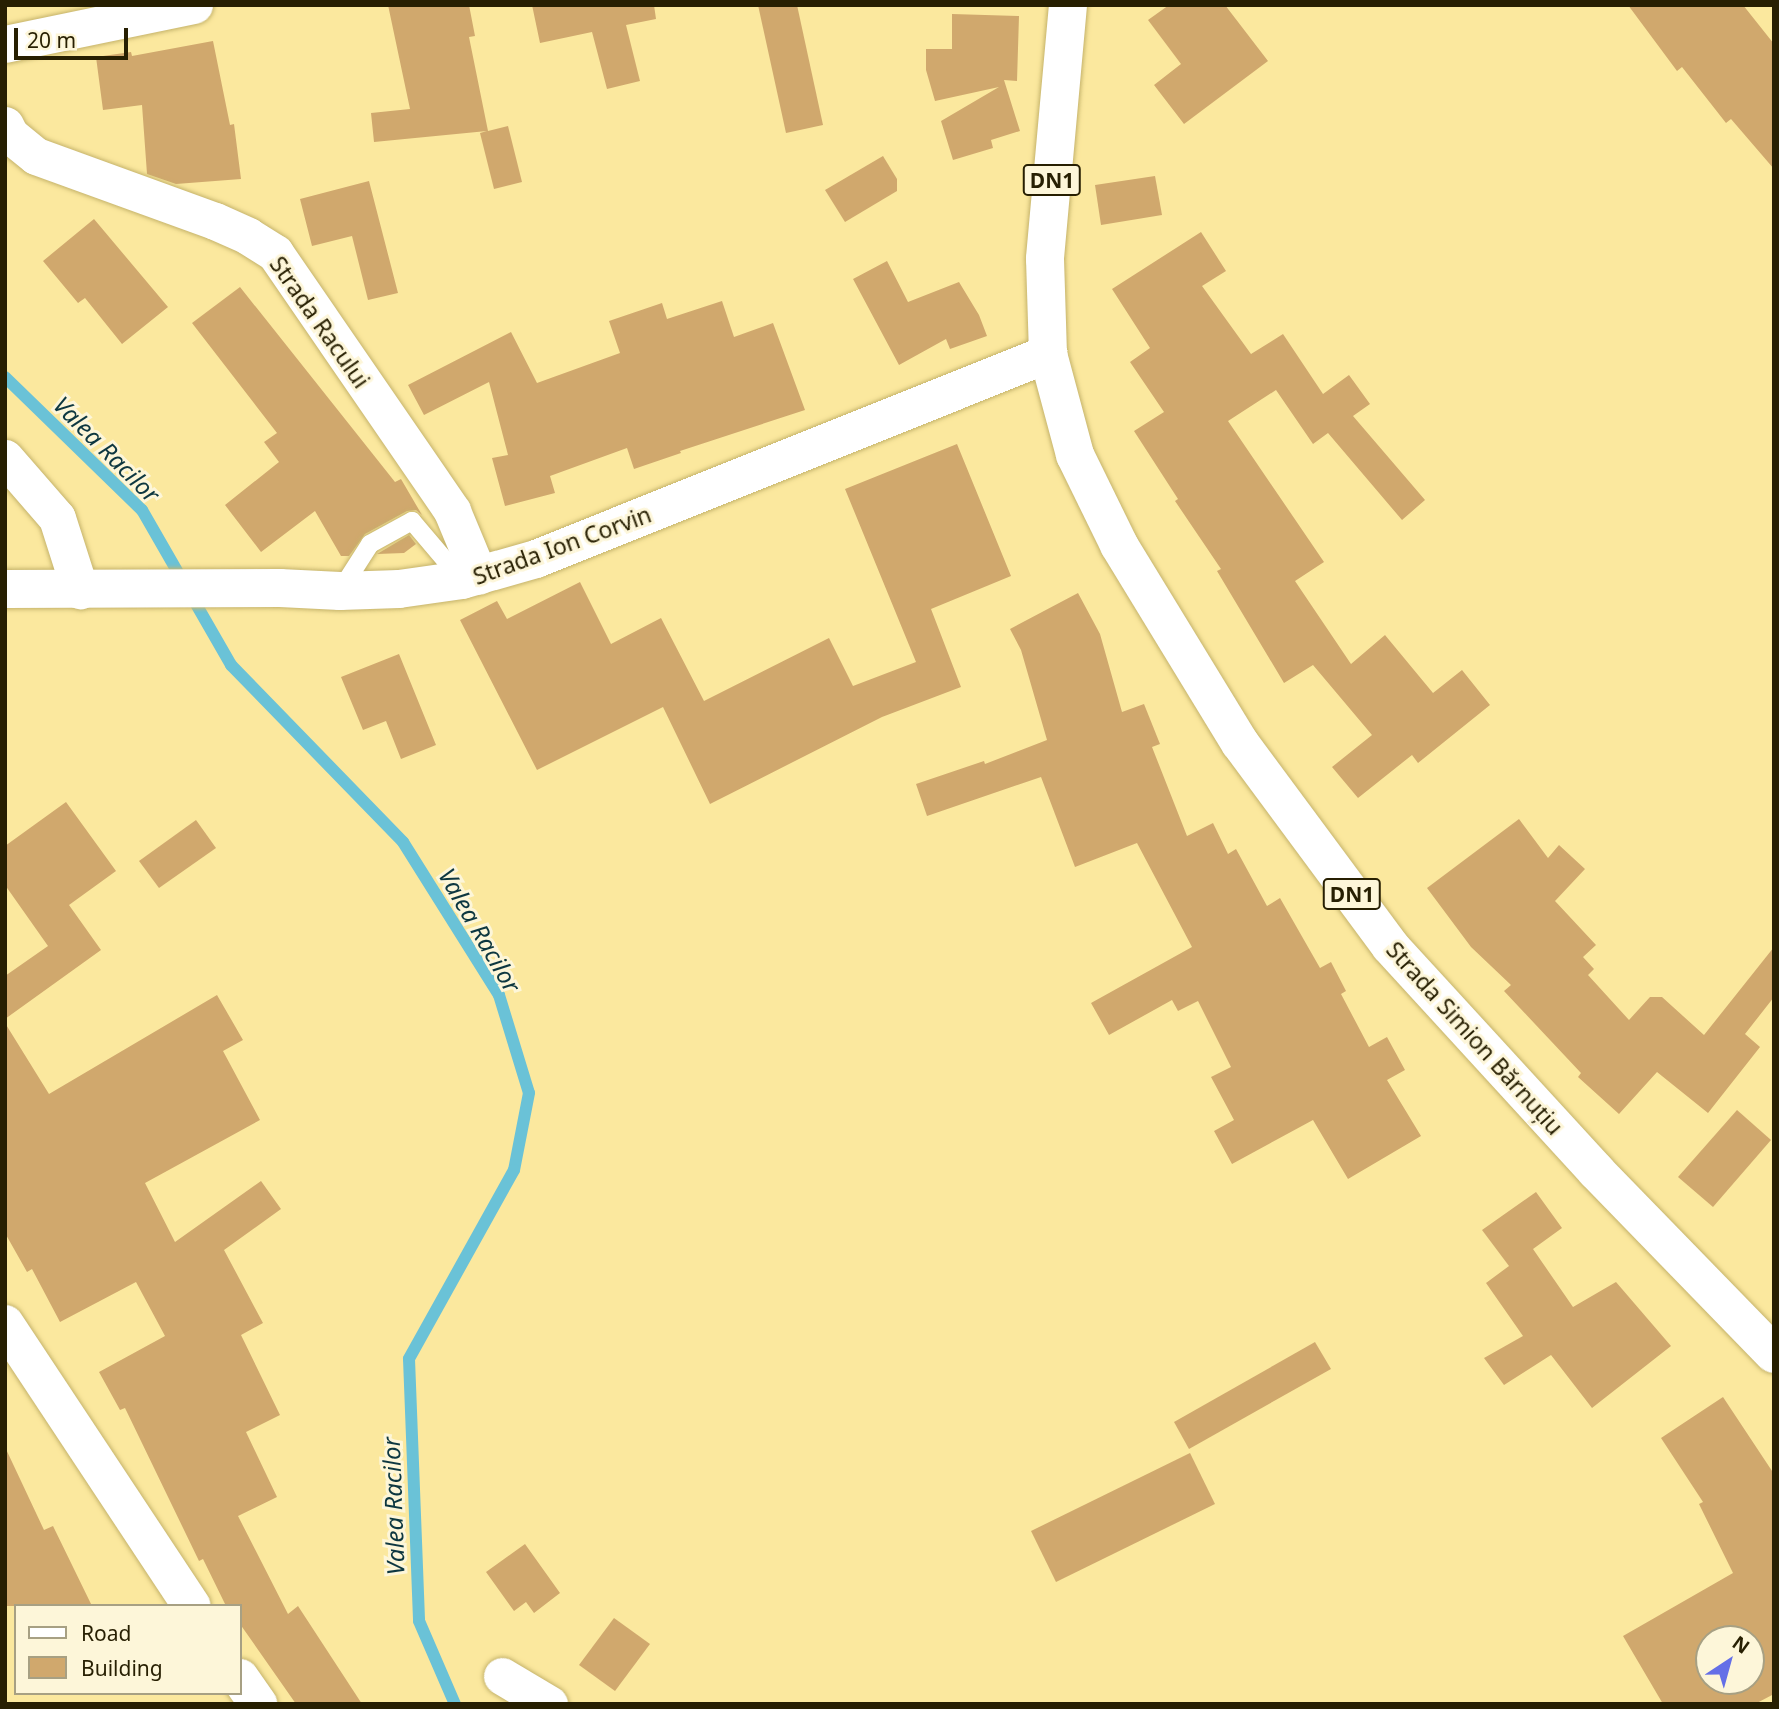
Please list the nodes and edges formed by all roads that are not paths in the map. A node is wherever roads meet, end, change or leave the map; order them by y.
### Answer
1 (194, 5) edge
2 (1068, 5) edge
3 (5, 44) edge
4 (5, 125) edge
5 (1048, 354) junction
6 (5, 458) edge
7 (471, 578) junction
8 (5, 589) edge
9 (97, 591) junction
10 (340, 591) junction
11 (5, 1324) edge
12 (1774, 1354) edge
13 (191, 1604) edge
14 (502, 1676) dead end
15 (550, 1704) edge

1 - 3 street
2 - 5 main road, DN1
4 - 7 street, Strada Racului
5 - 7 main road, Strada Ion Corvin
5 - 12 main road, Strada Simion Bărnuțiu / DN1
6 - 9 street
7 - 10 main road, Strada Ion Corvin
7 - 10 lane
8 - 9 main road, Strada Ion Corvin
9 - 10 main road, Strada Ion Corvin
11 - 13 main road
14 - 15 street

